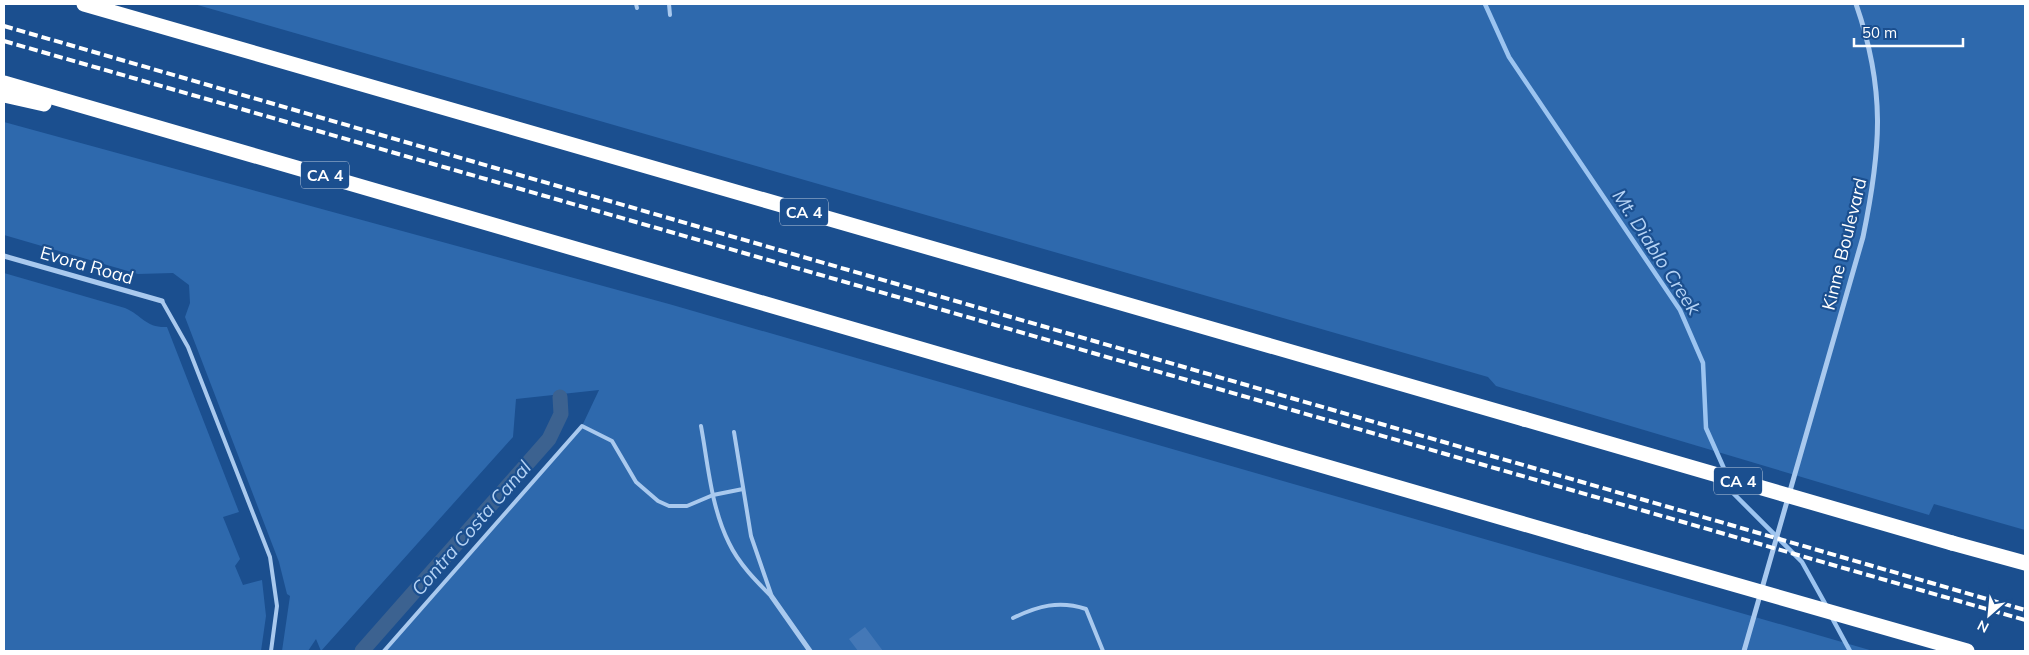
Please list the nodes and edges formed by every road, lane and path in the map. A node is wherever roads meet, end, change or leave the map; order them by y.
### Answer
1 (84, 4) edge
2 (669, 4) edge
3 (1856, 4) edge
4 (670, 15) dead end
5 (4, 83) edge
6 (4, 95) edge
7 (175, 132) junction
8 (4, 256) edge
9 (162, 300) joint
10 (701, 426) dead end
11 (734, 432) dead end
12 (743, 489) junction
13 (713, 495) junction
14 (2025, 564) edge
15 (772, 597) junction
16 (1013, 618) dead end
17 (272, 651) edge
18 (384, 651) edge
19 (810, 651) edge
20 (1103, 651) edge
21 (1744, 651) edge
22 (1967, 651) edge

1 - 14 highway, CA 4, bridge
2 - 4 lane
3 - 21 street, Kinne Boulevard
5 - 7 highway, CA 4
6 - 7 highway
7 - 22 highway, CA 4, bridge
8 - 9 street, Evora Road
9 - 17 lane
10 - 13 lane
11 - 12 lane
12 - 13 lane
12 - 15 lane
13 - 15 lane
13 - 18 lane
15 - 19 street
16 - 20 lane

